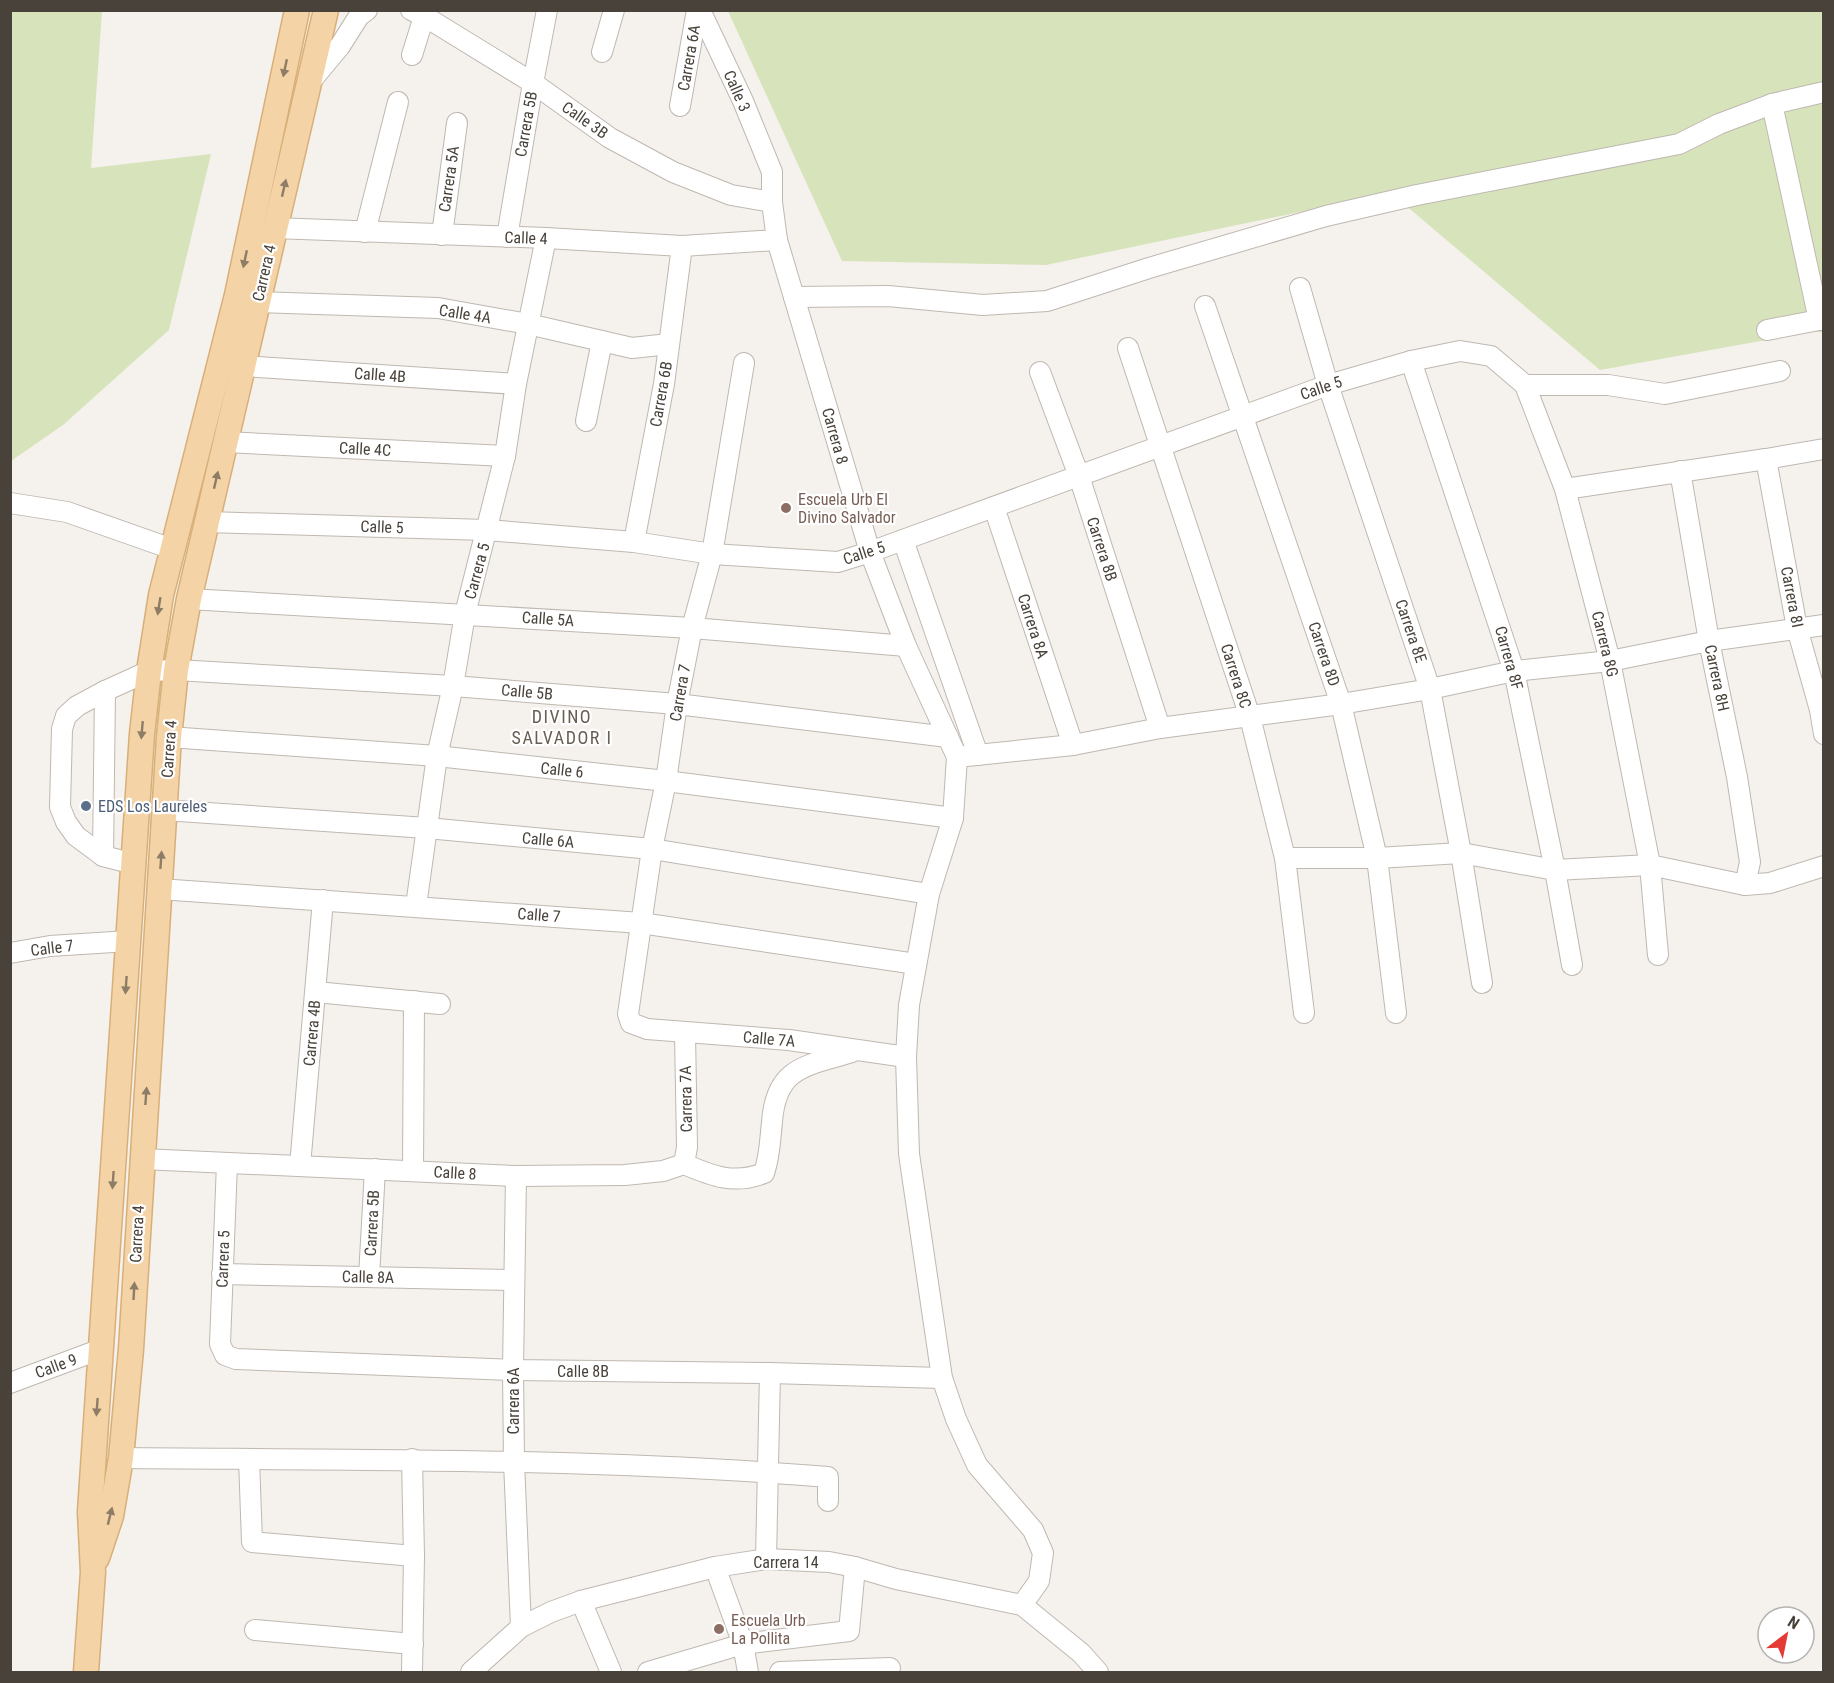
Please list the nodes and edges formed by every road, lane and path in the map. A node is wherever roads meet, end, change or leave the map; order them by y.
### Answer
1 (297, 10) edge
2 (326, 10) edge
3 (367, 10) edge
4 (547, 10) edge
5 (614, 10) edge
6 (699, 10) edge
7 (420, 12) edge
8 (602, 52) dead end
9 (412, 55) dead end
10 (532, 83) junction
11 (308, 84) junction
12 (1824, 92) edge
13 (398, 102) dead end
14 (1772, 104) junction
15 (680, 106) dead end
16 (457, 123) dead end
17 (772, 172) joint
18 (772, 201) junction
19 (274, 228) junction
20 (365, 232) junction
21 (442, 235) junction
22 (507, 237) junction
23 (546, 238) junction
24 (777, 240) junction
25 (682, 246) junction
26 (1300, 288) dead end
27 (794, 297) junction
28 (257, 302) junction
29 (1205, 306) dead end
30 (1821, 319) edge
31 (528, 324) junction
32 (1767, 330) dead end
33 (602, 341) junction
34 (669, 344) junction
35 (1128, 348) dead end
36 (1491, 356) joint
37 (1411, 361) junction
38 (744, 363) dead end
39 (244, 366) junction
40 (1040, 372) dead end
41 (1780, 372) dead end
42 (516, 384) junction
43 (1328, 385) junction
44 (1525, 385) junction
45 (1244, 415) junction
46 (586, 421) dead end
47 (225, 442) junction
48 (1160, 446) junction
49 (1824, 449) edge
50 (505, 456) junction
51 (1766, 459) junction
52 (1680, 471) junction
53 (1079, 476) junction
54 (1565, 489) junction
55 (10, 503) edge
56 (993, 507) junction
57 (207, 522) junction
58 (487, 530) junction
59 (903, 540) junction
60 (634, 542) junction
61 (172, 549) junction
62 (870, 552) junction
63 (711, 554) junction
64 (189, 599) junction
65 (465, 614) junction
66 (1824, 625) edge
67 (692, 628) junction
68 (1797, 628) junction
69 (1709, 641) junction
70 (906, 646) junction
71 (1610, 661) junction
72 (176, 670) junction
73 (1514, 670) junction
74 (148, 671) junction
75 (453, 686) junction
76 (1430, 689) junction
77 (105, 691) junction
78 (677, 704) junction
79 (1341, 704) junction
80 (1250, 717) junction
81 (1160, 728) junction
82 (1824, 734) edge
83 (169, 737) junction
84 (948, 737) junction
85 (1073, 745) junction
86 (978, 755) junction
87 (437, 756) junction
88 (957, 757) junction
89 (666, 781) junction
90 (164, 810) junction
91 (953, 818) junction
92 (427, 828) junction
93 (652, 849) junction
94 (1461, 853) junction
95 (103, 856) junction
96 (1285, 858) junction
97 (1377, 858) junction
98 (134, 864) junction
99 (1650, 865) junction
100 (1824, 866) edge
101 (1555, 870) junction
102 (1745, 885) junction
103 (159, 890) junction
104 (929, 894) junction
105 (323, 900) junction
106 (416, 906) junction
107 (641, 923) junction
108 (129, 941) junction
109 (10, 953) edge
110 (1658, 955) dead end
111 (916, 964) junction
112 (1572, 965) dead end
113 (1482, 983) dead end
114 (316, 992) junction
115 (414, 1001) junction
116 (440, 1004) dead end
117 (1304, 1013) dead end
118 (1396, 1013) dead end
119 (631, 1023) joint
120 (685, 1034) junction
121 (859, 1050) junction
122 (906, 1057) junction
123 (142, 1159) junction
124 (227, 1163) junction
125 (684, 1164) junction
126 (300, 1166) junction
127 (375, 1169) junction
128 (413, 1171) junction
129 (516, 1176) junction
130 (222, 1274) junction
131 (369, 1277) junction
132 (514, 1280) junction
133 (101, 1349) junction
134 (225, 1354) joint
135 (513, 1371) junction
136 (770, 1372) junction
137 (942, 1378) junction
138 (10, 1383) edge
139 (121, 1458) junction
140 (249, 1459) junction
141 (412, 1459) junction
142 (514, 1462) junction
143 (767, 1472) junction
144 (828, 1501) dead end
145 (414, 1556) junction
146 (766, 1559) junction
147 (715, 1567) junction
148 (855, 1567) junction
149 (93, 1572) junction
150 (581, 1601) junction
151 (1022, 1605) junction
152 (521, 1627) junction
153 (255, 1630) dead end
154 (413, 1644) junction
155 (743, 1644) junction
156 (890, 1668) dead end
157 (91, 1670) edge
158 (412, 1672) edge
159 (471, 1672) edge
160 (611, 1672) edge
161 (648, 1672) edge
162 (748, 1672) edge
163 (780, 1672) edge
164 (1098, 1672) edge

1 -> 61 main road, Carrera 4
2 - 11 main road, Carrera 4
3 - 11 street
4 - 10 street, Carrera 5B
5 - 8 street
6 - 15 street, Carrera 6A
6 - 17 street, Calle 3
7 - 9 street
7 - 10 street, Calle 3B
10 - 18 street, Calle 3B
10 - 22 street, Carrera 5B
19 -> 11 main road, Carrera 4
12 - 14 street
13 - 20 street
14 - 27 street
14 - 30 street
16 - 21 street, Carrera 5A
17 - 18 street, Carrera 8
18 - 24 street, Carrera 8
19 - 20 street, Calle 4
19 - 28 main road, Carrera 4
20 - 21 street, Calle 4
21 - 22 street, Calle 4
22 - 23 street, Calle 4
23 - 25 street, Calle 4
23 - 31 street, Carrera 5
24 - 25 street, Calle 4
24 - 27 street, Carrera 8
25 - 34 street, Carrera 6B
26 - 43 street, Carrera 8E
27 - 62 street, Carrera 8
28 - 31 street, Calle 4A
28 - 39 main road, Carrera 4
29 - 45 street, Carrera 8D
30 - 32 street
31 - 33 street, Calle 4A
31 - 42 street, Carrera 5
33 - 34 street, Calle 4A
33 - 46 street
34 - 60 street, Carrera 6B
35 - 48 street, Carrera 8C
36 - 37 street, Calle 5
36 - 44 street, Carrera 8G
37 - 43 street, Calle 5
37 - 73 street, Carrera 8F
38 - 63 street, Carrera 7
39 - 42 street, Calle 4B
39 - 47 main road, Carrera 4
40 - 53 street, Carrera 8B
41 - 44 street
42 - 50 street, Carrera 5
43 - 45 street, Calle 5
43 - 76 street, Carrera 8E
44 - 54 street, Carrera 8G
45 - 48 street, Calle 5
45 - 79 street, Carrera 8D
47 - 50 street, Calle 4C
57 -> 47 main road, Carrera 4
48 - 53 street, Calle 5
48 - 80 street, Carrera 8C
49 - 51 street
50 - 58 street, Carrera 5
51 - 52 street
51 - 68 street, Carrera 8I
52 - 54 street
52 - 69 street, Carrera 8H
53 - 56 street, Calle 5
53 - 81 street, Carrera 8B
54 - 71 street, Carrera 8G
55 - 61 street
56 - 59 street, Calle 5
56 - 85 street, Carrera 8A
57 - 58 street, Calle 5
57 - 64 main road, Carrera 4
58 - 60 street, Calle 5
58 - 65 street, Carrera 5
59 - 62 street, Calle 5
59 - 86 street
60 - 63 street, Calle 5
61 -> 74 main road, Carrera 4
62 - 63 street, Calle 5
62 - 70 street, Carrera 8
63 - 67 street, Carrera 7
64 - 65 street, Calle 5A
64 - 72 main road, Carrera 4
65 - 67 street, Calle 5A
65 - 75 street, Carrera 5
66 - 68 street
67 - 70 street, Calle 5A
67 - 78 street, Carrera 7
68 - 69 street
68 - 82 street, Carrera 8I
69 - 71 street
69 - 102 street, Carrera 8H
70 - 84 street, Carrera 8
71 - 73 street
71 - 99 street, Carrera 8G
72 - 74 street, Calle 5B
72 - 75 street, Calle 5B
72 - 83 main road, Carrera 4
73 - 76 street
73 - 101 street, Carrera 8F
74 - 77 street
74 -> 98 main road, Carrera 4
75 - 78 street, Calle 5B
75 - 87 street, Carrera 5
76 - 79 street
76 - 94 street, Carrera 8E
77 - 95 street
77 - 95 street
78 - 84 street, Calle 5B
78 - 89 street, Carrera 7
79 - 80 street
79 - 97 street, Carrera 8D
80 - 81 street
80 - 96 street, Carrera 8C
81 - 85 street
83 - 87 street, Calle 6
83 - 90 main road, Carrera 4
84 - 88 street, Carrera 8
85 - 86 street
86 - 88 street
87 - 89 street, Calle 6
87 - 92 street, Carrera 5
88 - 91 street
89 - 91 street, Calle 6
89 - 93 street, Carrera 7
90 - 92 street, Calle 6A
103 -> 90 main road, Carrera 4
91 - 104 street
92 - 93 street, Calle 6A
92 - 106 street, Carrera 5
93 - 104 street, Calle 6A
93 - 107 street, Carrera 7
94 - 97 street
94 - 101 street
94 - 113 street, Carrera 8E
95 - 98 street
96 - 97 street
96 - 117 street, Carrera 8C
97 - 118 street, Carrera 8D
98 - 108 main road, Carrera 4
99 - 101 street
99 - 102 street
99 - 110 street, Carrera 8G
100 - 102 street
101 - 112 street, Carrera 8F
103 - 105 street, Calle 7
123 -> 103 main road, Carrera 4
104 - 111 street
105 - 106 street, Calle 7
105 - 114 street, Carrera 4B
106 - 107 street, Calle 7
107 - 111 street, Calle 7
107 - 119 street, Carrera 7
108 - 109 street, Calle 7
108 -> 133 main road, Carrera 4
111 - 122 street
114 - 115 street
114 - 126 street, Carrera 4B
115 - 116 street
115 - 128 street
119 - 120 street, Calle 7A
120 - 121 street, Calle 7A
120 - 125 street, Carrera 7A
121 - 122 street, Calle 7A
121 - 125 street
122 - 137 street
123 - 124 street, Calle 8
139 -> 123 main road, Carrera 4
124 - 126 street, Calle 8
124 - 130 street, Carrera 5
125 - 129 street, Calle 8
126 - 127 street, Calle 8
127 - 128 street, Calle 8
127 - 131 street, Carrera 5B
128 - 129 street, Calle 8
129 - 132 street, Carrera 6A
130 - 131 street, Calle 8A
130 - 134 street, Carrera 5
131 - 132 street, Calle 8A
132 - 135 street, Carrera 6A
133 - 138 street, Calle 9
133 -> 149 main road, Carrera 4
134 - 135 street, Calle 8B
135 - 136 street, Calle 8B
135 - 142 street, Carrera 6A
136 - 137 street, Calle 8B
136 - 143 street
137 - 151 street
139 - 140 street
149 -> 139 main road, Carrera 4
140 - 141 street
140 - 145 street
141 - 142 street
141 - 145 street
142 - 143 street
142 - 152 street, Carrera 6A
143 - 144 street
143 - 146 street
145 - 154 street
146 - 147 street, Carrera 14
146 - 148 street, Carrera 14
147 - 150 street, Carrera 14
147 - 155 street
148 - 151 street, Carrera 14
148 - 155 street
149 - 157 main road, Carrera 4
150 - 152 street, Carrera 14
150 - 160 street
151 - 164 street, Carrera 14
152 - 159 street, Carrera 14
153 - 154 street
154 - 158 street
155 - 161 street
155 - 162 street
156 - 163 street

